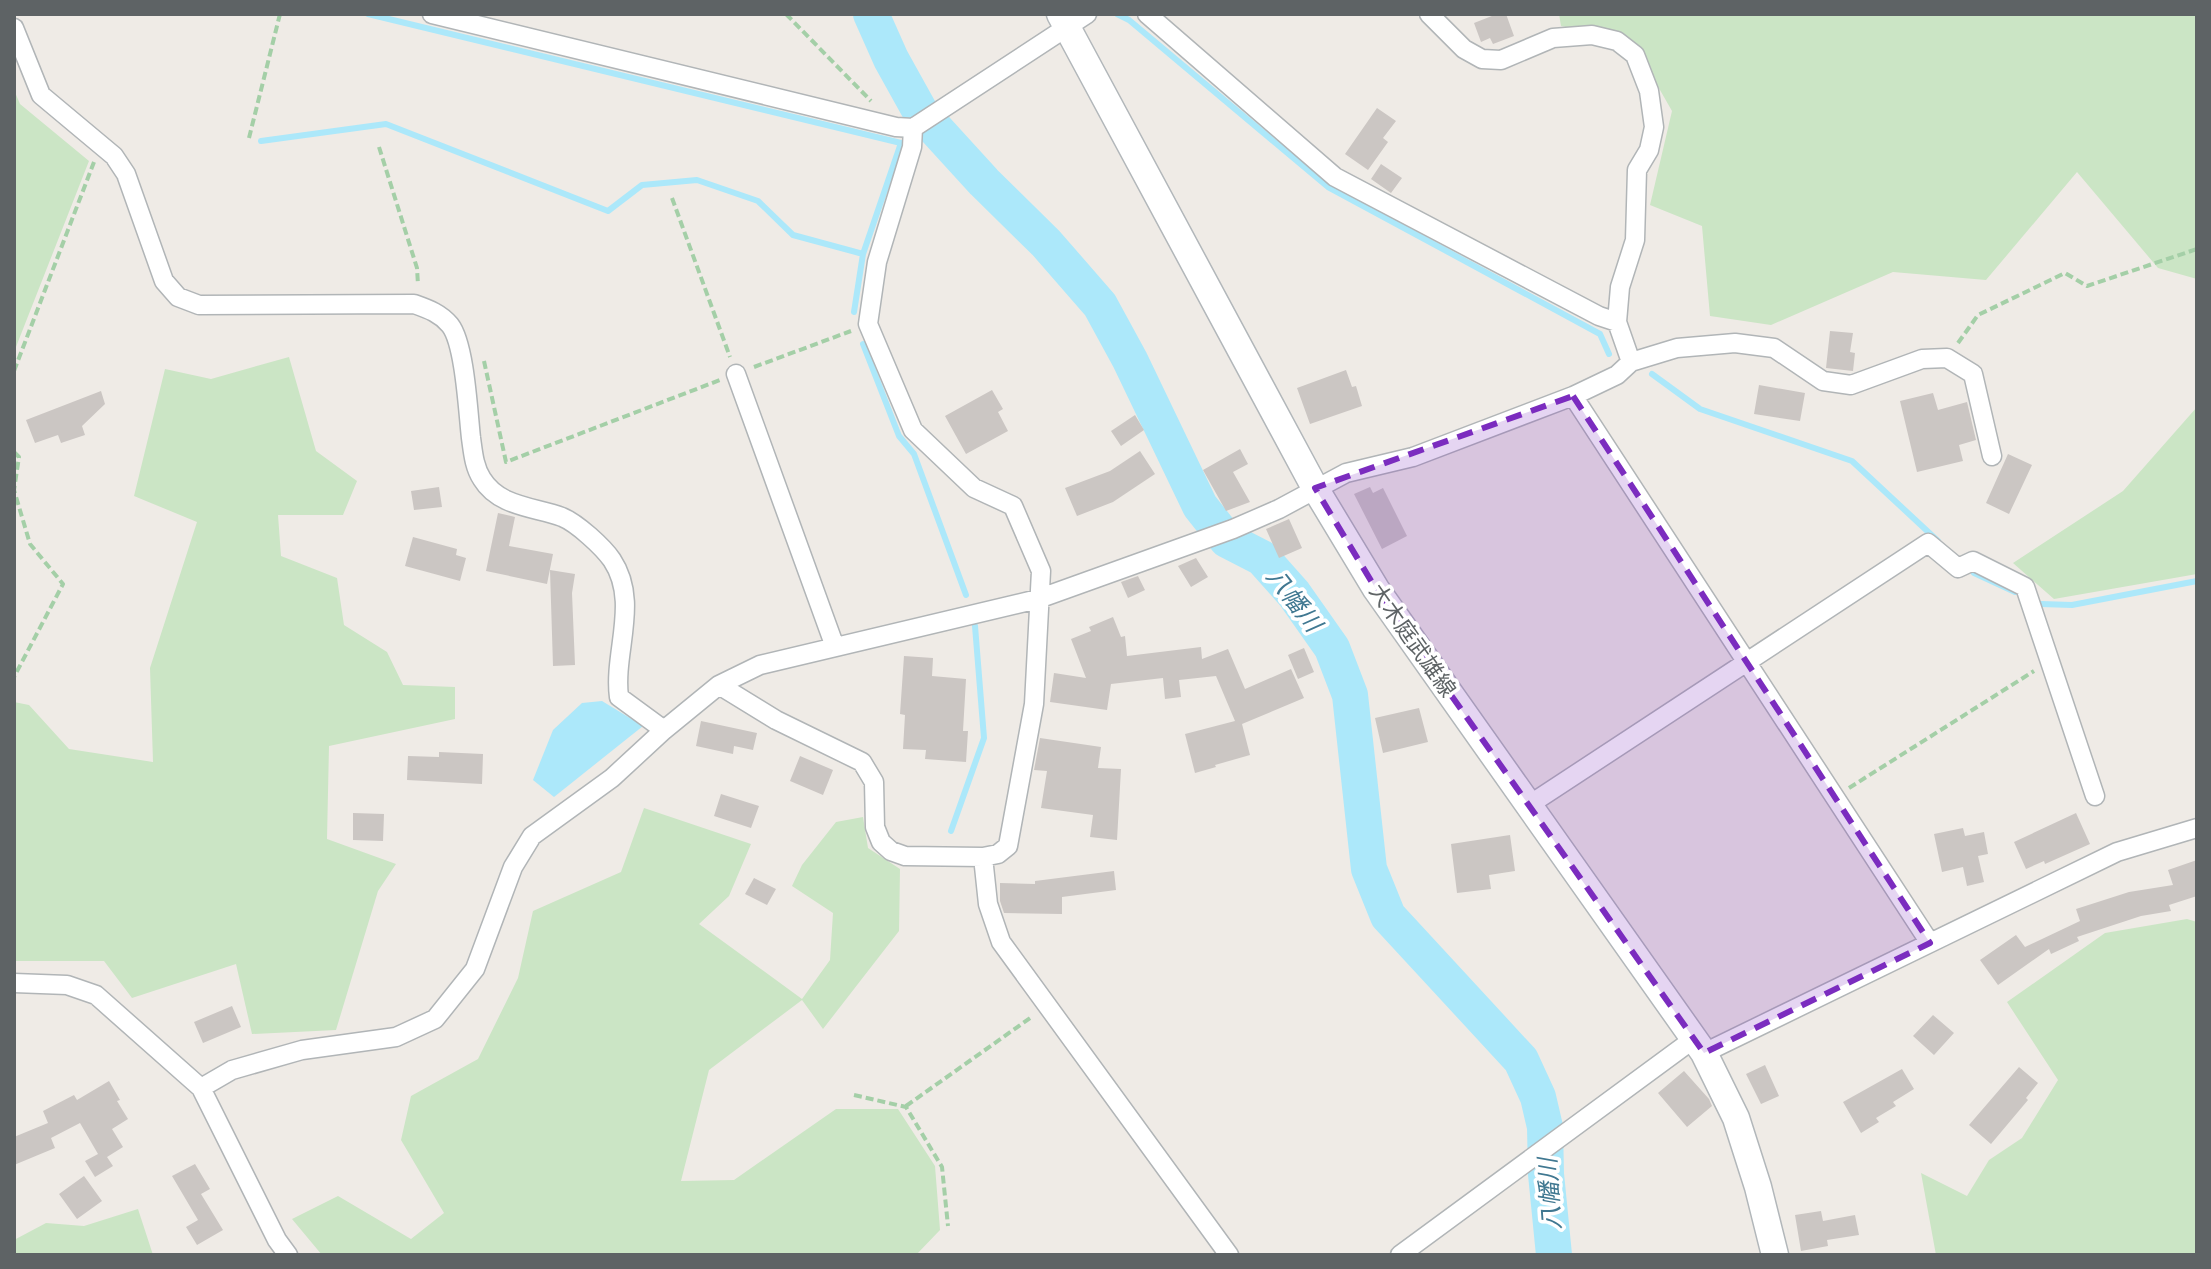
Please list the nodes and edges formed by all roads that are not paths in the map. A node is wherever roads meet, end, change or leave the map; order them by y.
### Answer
1 (432, 14) edge
2 (1147, 14) edge
3 (1429, 14) edge
4 (1071, 18) edge
5 (14, 28) edge
6 (904, 128) junction
7 (1617, 322) junction
8 (1631, 362) junction
9 (736, 374) road end
10 (1573, 396) junction
11 (1992, 456) dead end
12 (1315, 488) junction
13 (1038, 599) junction
14 (835, 647) junction
15 (1747, 662) junction
16 (719, 685) junction
17 (664, 730) junction
18 (2095, 796) dead end
19 (1529, 805) junction
20 (2197, 828) edge
21 (983, 857) junction
22 (1930, 943) junction
23 (14, 983) edge
24 (1700, 1046) junction
25 (201, 1088) junction
26 (288, 1255) edge
27 (1229, 1255) edge
28 (1400, 1255) edge
29 (1775, 1255) edge

1 - 6 street
2 - 7 street
3 - 7 street
4 - 6 street
4 - 12 main road, 大木庭武雄線
5 - 17 street
6 - 13 street
7 - 8 street
8 - 10 street
8 - 11 street
9 - 14 street
10 - 12 street
10 - 15 street
12 - 13 street
12 - 19 main road, 大木庭武雄線
13 - 14 street
13 - 21 street
14 - 16 street
15 - 18 street
15 - 19 street
15 - 22 street
16 - 17 street
16 - 21 street
17 - 25 street
19 - 24 main road, 大木庭武雄線
20 - 22 street
21 - 27 street
22 - 24 street
23 - 25 street
24 - 28 street
24 - 29 main road, 大木庭武雄線
25 - 26 street

